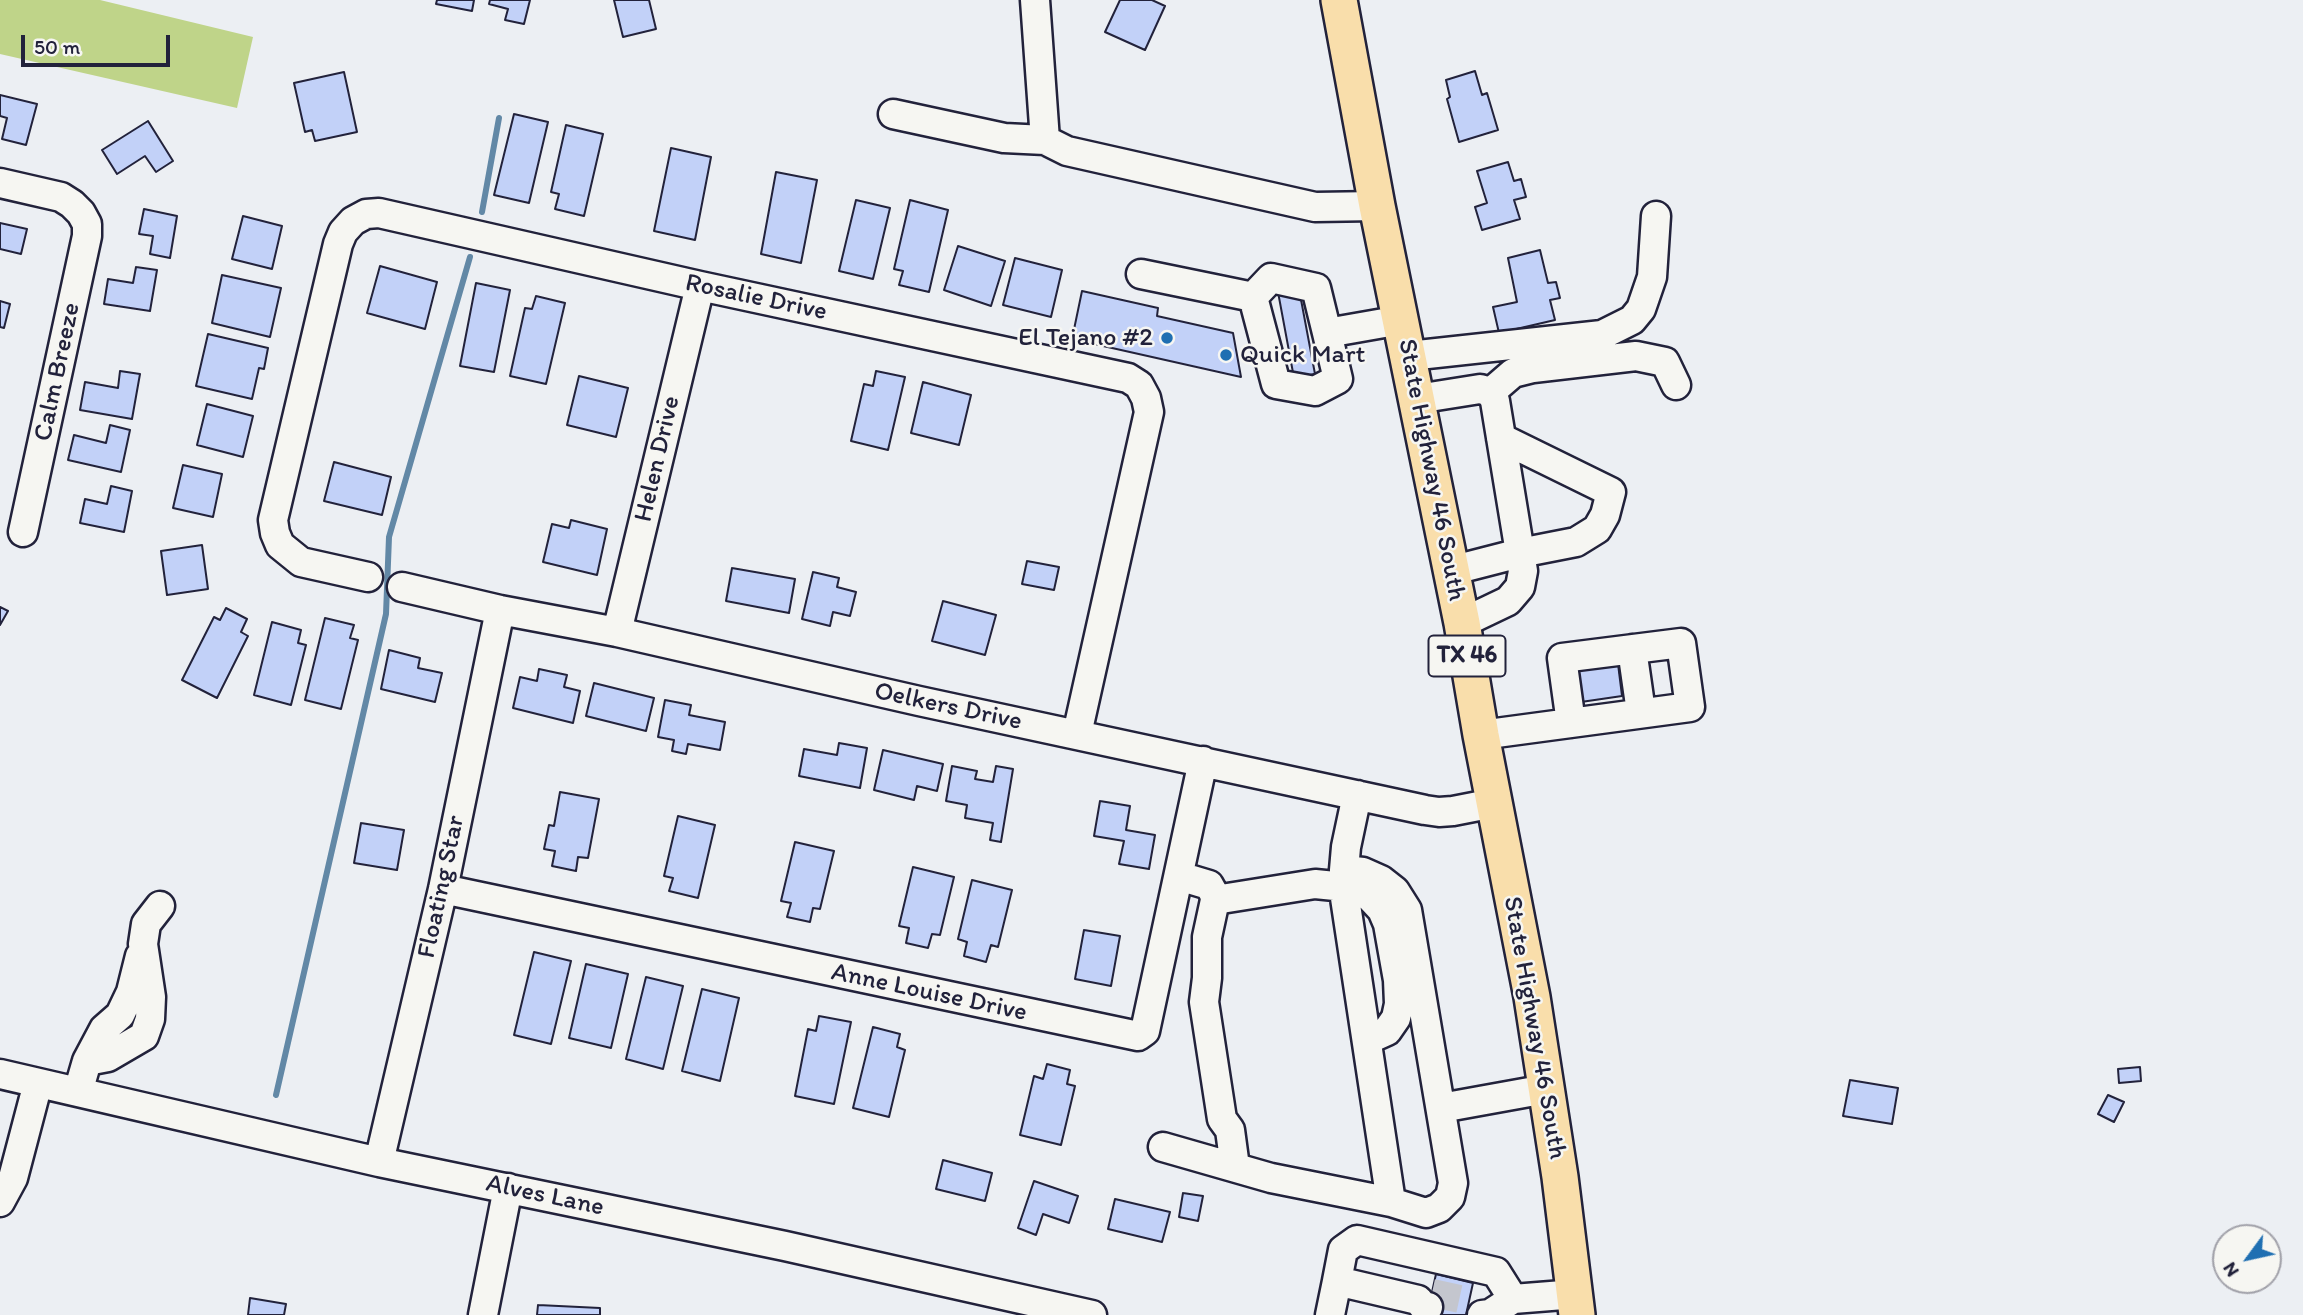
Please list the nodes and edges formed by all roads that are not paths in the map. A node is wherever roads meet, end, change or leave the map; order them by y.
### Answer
1 (1035, 0) edge
2 (1339, 0) edge
3 (893, 114) dead end
4 (1045, 140) junction
5 (0, 183) edge
6 (1377, 206) junction
7 (1656, 216) dead end
8 (1141, 274) dead end
9 (699, 286) junction
10 (1253, 297) junction
11 (1401, 320) junction
12 (1327, 333) junction
13 (1409, 356) junction
14 (1676, 386) dead end
15 (1491, 392) junction
16 (1417, 399) junction
17 (1501, 438) junction
18 (23, 532) dead end
19 (1520, 553) junction
20 (1450, 571) junction
21 (368, 577) dead end
22 (402, 587) dead end
23 (500, 610) junction
24 (1462, 623) junction
25 (617, 632) junction
26 (1632, 649) junction
27 (1641, 712) junction
28 (1571, 723) junction
29 (1077, 734) junction
30 (1481, 735) junction
31 (1203, 761) junction
32 (1357, 795) junction
33 (1494, 803) junction
34 (1179, 876) junction
35 (1345, 878) junction
36 (443, 889) junction
37 (1215, 900) junction
38 (160, 906) dead end
39 (1367, 1040) junction
40 (0, 1073) edge
41 (38, 1083) junction
42 (1546, 1089) junction
43 (78, 1092) junction
44 (1441, 1108) junction
45 (1163, 1147) dead end
46 (379, 1162) junction
47 (1235, 1167) junction
48 (508, 1188) junction
49 (0, 1202) edge
50 (1391, 1202) junction
51 (1337, 1281) junction
52 (1513, 1299) junction
53 (1426, 1300) tunnel mouth
54 (1577, 1305) edge
55 (1479, 1310) tunnel mouth
56 (1074, 1313) edge
57 (483, 1315) edge
58 (1330, 1315) edge

1 - 4 street
2 - 6 main road, State Highway 46 South / TX 46
3 - 4 street
4 - 6 street
5 - 18 street, Calm Breeze
6 - 11 main road, State Highway 46 South / TX 46
7 - 13 street
8 - 10 street
9 - 21 street, Rosalie Drive
9 - 25 street, Helen Drive
9 - 29 street, Rosalie Drive
10 - 12 street
10 - 12 street
11 - 12 street
11 - 13 main road, State Highway 46 South / TX 46
13 - 16 main road, State Highway 46 South / TX 46
14 - 15 street
15 - 16 street
15 - 17 street
16 - 20 main road, State Highway 46 South / TX 46
17 - 19 street
17 - 19 street
19 - 20 street
19 - 24 street
20 - 24 main road, State Highway 46 South / TX 46
22 - 23 street, Oelkers Drive
23 - 25 street, Oelkers Drive
23 - 36 street, Floating Star
24 - 30 main road, State Highway 46 South / TX 46
25 - 29 street, Oelkers Drive
26 - 27 street
26 - 27 street
26 - 28 street
27 - 28 street
28 - 30 street
29 - 31 street, Oelkers Drive
30 - 33 main road, State Highway 46 South / TX 46
31 - 32 street, Oelkers Drive
31 - 34 street, Anne Louise Drive
32 - 33 street, Oelkers Drive
32 - 35 street
33 - 42 main road, State Highway 46 South / TX 46
34 - 36 street, Anne Louise Drive
34 - 37 street
35 - 37 street
35 - 39 street
35 - 39 street
35 - 44 street
36 - 46 street, Floating Star
37 - 47 street
38 - 43 street
39 - 50 street
40 - 41 street, Alves Lane
41 - 43 street, Alves Lane
41 - 49 street
42 - 44 street
42 - 54 main road, State Highway 46 South / TX 46
43 - 46 street, Alves Lane
44 - 50 street
45 - 47 street
46 - 48 street, Alves Lane
47 - 50 street
48 - 56 street, Alves Lane
48 - 57 street
51 - 52 street
51 - 53 street
51 - 58 street
52 - 54 street
52 - 55 street

